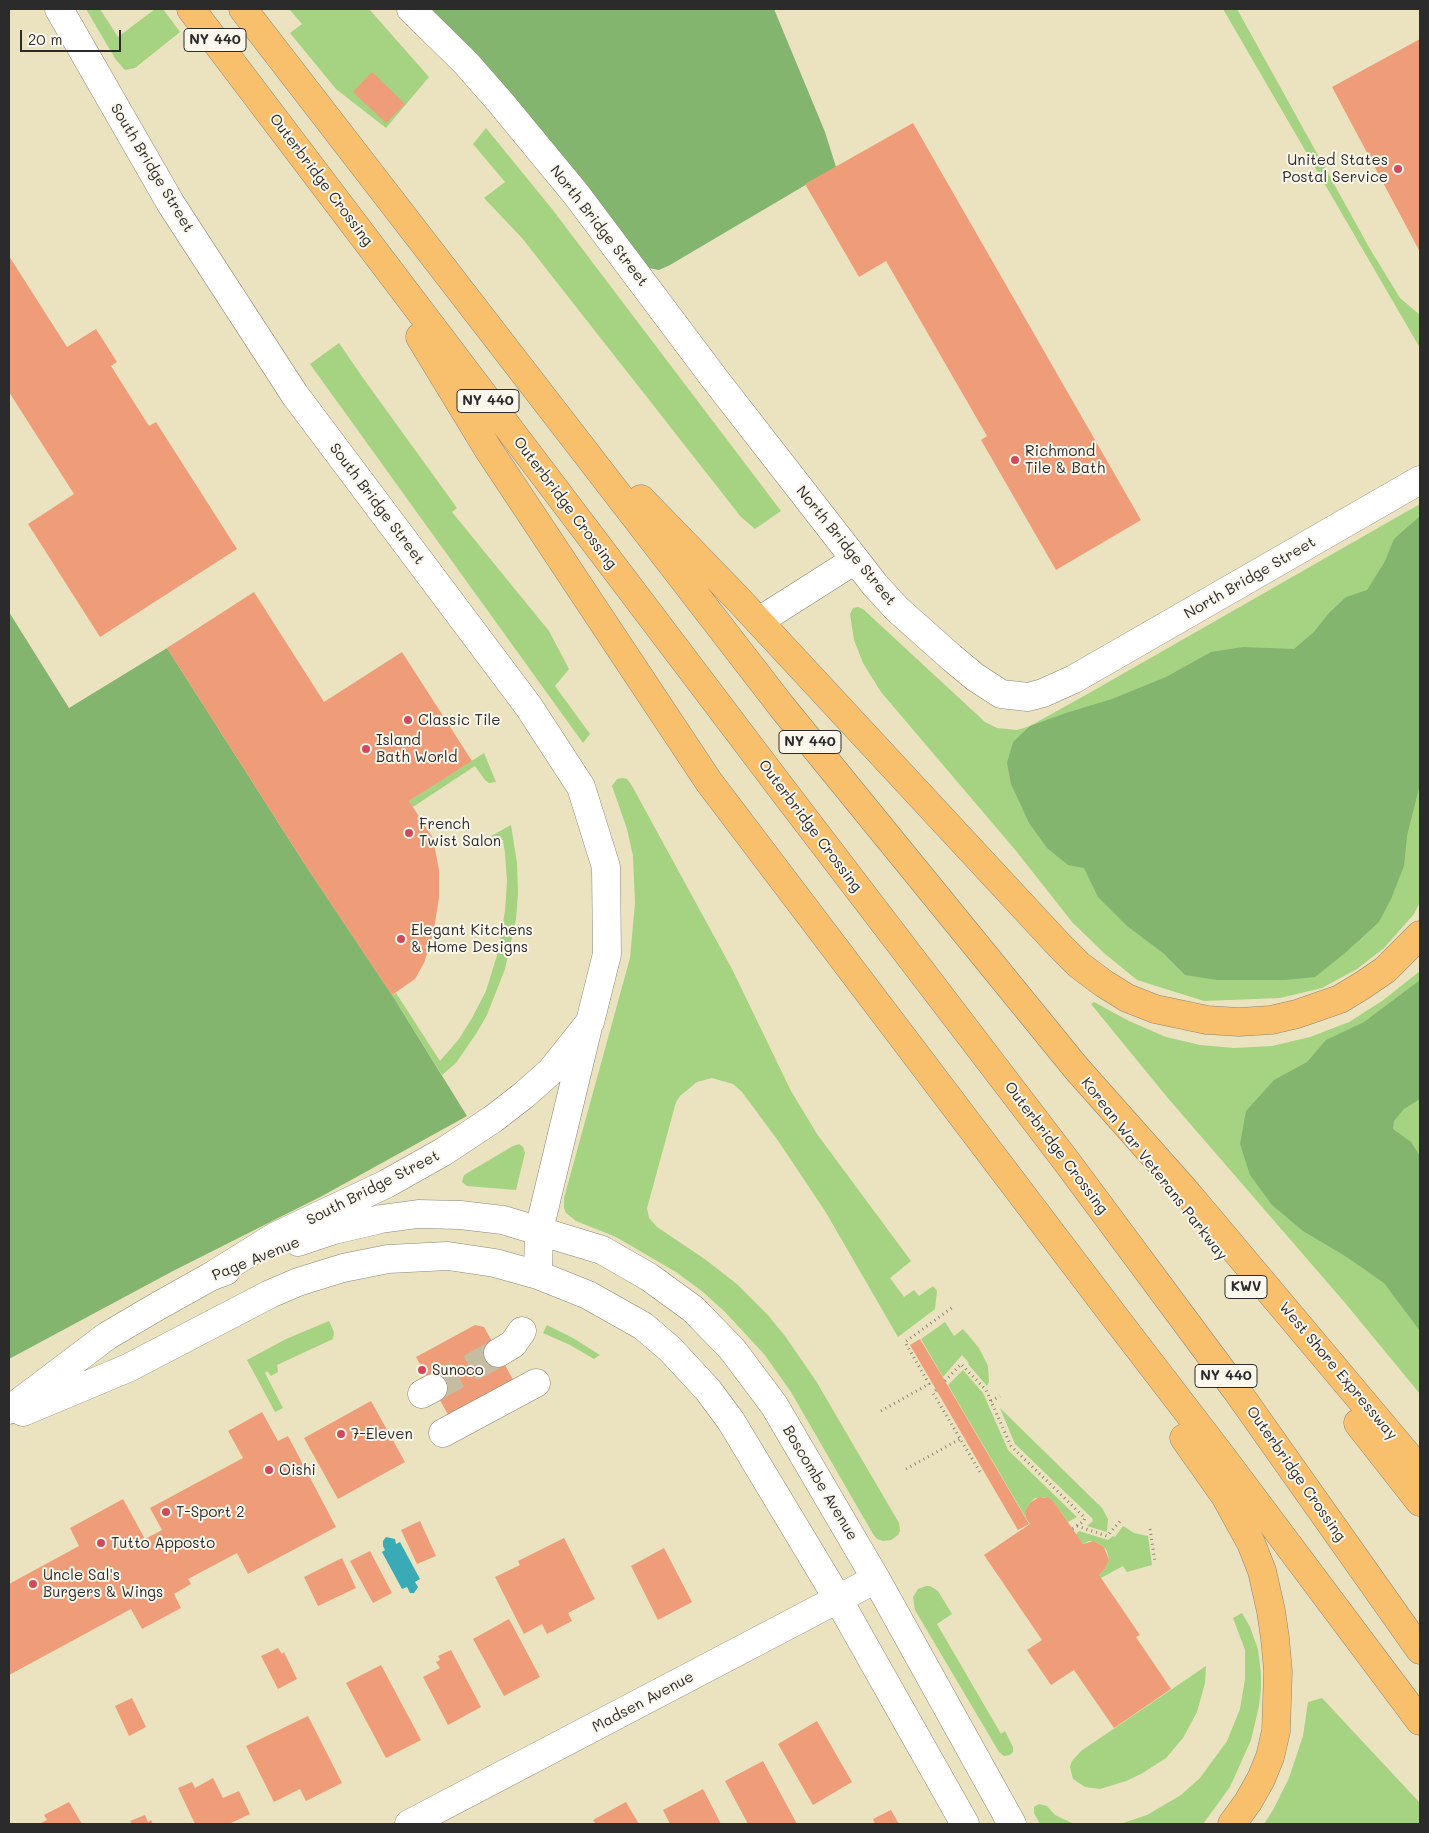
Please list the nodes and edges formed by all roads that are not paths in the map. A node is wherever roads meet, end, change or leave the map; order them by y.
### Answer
1 (59, 9) edge
2 (191, 9) edge
3 (243, 9) edge
4 (411, 9) edge
5 (341, 206) junction
6 (552, 409) junction
7 (1420, 480) edge
8 (854, 560) junction
9 (759, 621) junction
10 (1420, 935) edge
11 (590, 1022) junction
12 (891, 1022) junction
13 (1077, 1069) junction
14 (539, 1230) junction
15 (538, 1275) junction
16 (210, 1277) junction
17 (522, 1331) dead end
18 (498, 1353) tunnel mouth
19 (536, 1383) dead end
20 (9, 1410) edge
21 (9, 1418) edge
22 (443, 1433) dead end
23 (1420, 1470) edge
24 (1420, 1502) edge
25 (876, 1579) junction
26 (838, 1599) junction
27 (1420, 1650) edge
28 (1420, 1721) edge
29 (409, 1824) edge
30 (965, 1824) edge
31 (1012, 1824) edge
32 (1232, 1824) edge

1 - 11 street, South Bridge Street
2 - 5 highway, Outerbridge Crossing / NY 440
3 - 6 highway, NY 440
4 - 8 street, North Bridge Street
5 - 12 highway
5 - 27 highway, Outerbridge Crossing / NY 440
6 - 9 highway
6 - 13 highway, NY 440
7 - 8 street, North Bridge Street
8 - 9 street
9 - 10 highway
11 - 14 street, South Bridge Street
11 - 16 street, South Bridge Street
12 - 28 highway
12 - 32 highway
13 - 23 highway, West Shore Expressway / NY 440
13 - 24 highway, Korean War Veterans Parkway / KWV
14 - 15 street, South Bridge Street
14 - 16 street, Page Avenue
14 - 25 street, Boscombe Avenue
15 - 21 street
15 - 26 street
16 - 20 street, Page Avenue
17 - 18 street
19 - 22 street
25 - 26 street, Madsen Avenue
25 - 31 street, Boscombe Avenue
26 - 29 street, Madsen Avenue
26 - 30 street

